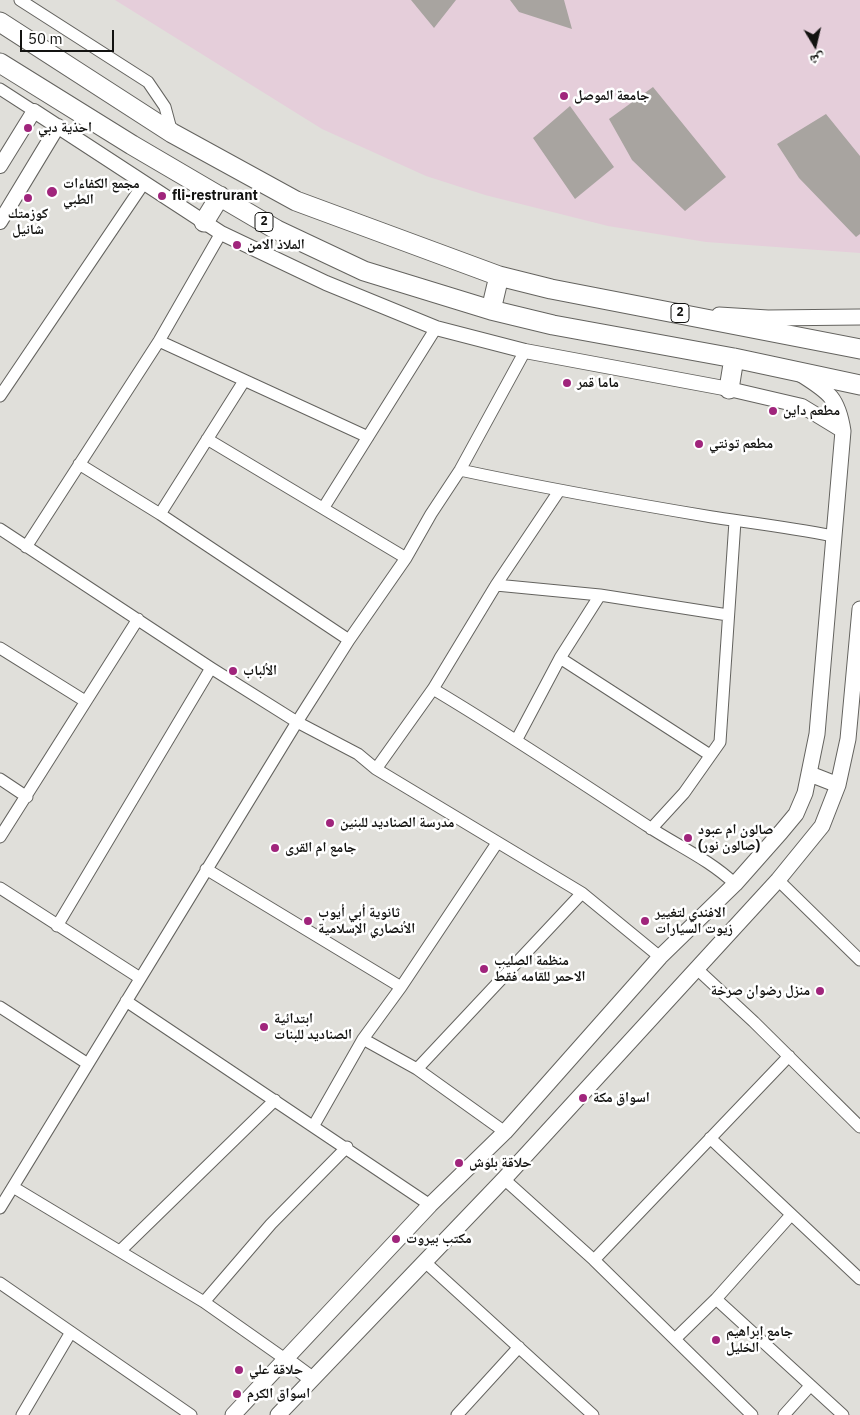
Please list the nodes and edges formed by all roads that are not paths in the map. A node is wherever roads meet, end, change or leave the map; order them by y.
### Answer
1 (20, 0) edge
2 (0, 22) edge
3 (0, 63) edge
4 (0, 90) edge
5 (34, 111) junction
6 (58, 126) junction
7 (172, 133) junction
8 (0, 166) edge
9 (144, 182) junction
10 (220, 196) junction
11 (0, 222) edge
12 (204, 222) junction
13 (221, 233) junction
14 (499, 276) junction
15 (491, 310) junction
16 (677, 312) junction
17 (860, 317) edge
18 (436, 328) junction
19 (158, 342) junction
20 (860, 349) edge
21 (525, 351) junction
22 (734, 358) junction
23 (794, 370) junction
24 (244, 381) junction
25 (860, 385) edge
26 (729, 389) junction
27 (0, 396) edge
28 (843, 431) junction
29 (368, 437) junction
30 (207, 439) junction
31 (79, 464) junction
32 (460, 470) junction
33 (559, 491) junction
34 (324, 507) junction
35 (160, 514) junction
36 (735, 520) junction
37 (0, 529) edge
38 (833, 536) junction
39 (26, 547) junction
40 (406, 558) junction
41 (496, 585) junction
42 (600, 595) junction
43 (860, 609) edge
44 (728, 615) junction
45 (138, 619) junction
46 (349, 640) junction
47 (0, 648) edge
48 (560, 658) junction
49 (211, 668) junction
50 (433, 689) junction
51 (85, 701) junction
52 (296, 722) junction
53 (517, 738) junction
54 (710, 755) junction
55 (376, 769) junction
56 (810, 774) junction
57 (0, 779) edge
58 (838, 785) junction
59 (27, 796) junction
60 (651, 829) junction
61 (0, 837) edge
62 (497, 843) junction
63 (206, 869) junction
64 (778, 880) junction
65 (735, 884) junction
66 (0, 888) edge
67 (582, 893) junction
68 (57, 926) junction
69 (660, 958) junction
70 (860, 960) edge
71 (697, 969) junction
72 (140, 978) junction
73 (402, 987) junction
74 (126, 1001) junction
75 (0, 1007) edge
76 (363, 1039) junction
77 (789, 1056) junction
78 (88, 1064) junction
79 (417, 1069) junction
80 (275, 1100) junction
81 (314, 1125) junction
82 (860, 1127) edge
83 (505, 1132) junction
84 (710, 1138) junction
85 (348, 1148) junction
86 (504, 1179) junction
87 (13, 1187) junction
88 (430, 1205) junction
89 (0, 1208) edge
90 (791, 1215) junction
91 (120, 1251) junction
92 (594, 1260) junction
93 (425, 1262) junction
94 (860, 1278) edge
95 (0, 1283) edge
96 (716, 1299) junction
97 (204, 1302) junction
98 (71, 1332) junction
99 (675, 1339) junction
100 (518, 1347) junction
101 (285, 1359) junction
102 (312, 1379) junction
103 (810, 1386) junction
104 (25, 1414) edge
105 (191, 1415) edge
106 (233, 1415) edge
107 (278, 1415) edge
108 (457, 1415) edge
109 (593, 1415) edge
110 (752, 1415) edge
111 (784, 1415) edge
112 (843, 1415) edge

1 - 7 street
2 - 7 highway, 2
3 - 10 highway, 2
4 - 5 street
5 - 6 street
5 - 8 street
6 - 9 street
6 - 11 street
7 - 14 highway, 2
9 - 12 street
9 - 27 street
10 - 12 highway
10 - 15 highway, 2
12 - 13 street
13 - 18 street
13 - 19 street
14 - 15 highway
14 - 16 highway, 2
15 - 22 highway, 2
16 - 17 main road
16 - 20 highway, 2
18 - 21 street
18 - 29 street
19 - 24 street
19 - 31 street
21 - 26 street
21 - 32 street
22 - 23 highway, 2
22 - 26 highway
23 - 25 highway, 2
23 - 28 main road
24 - 29 street
24 - 30 street
26 - 28 street
28 - 38 main road
29 - 34 street
30 - 34 street
30 - 35 street
31 - 35 street
31 - 39 street
32 - 33 street
32 - 40 street
33 - 36 street
33 - 41 street
34 - 40 street
35 - 46 street
36 - 38 street
36 - 44 street
37 - 39 street
38 - 56 main road
39 - 45 street
40 - 46 street
41 - 42 street
41 - 50 street
42 - 44 street
42 - 48 street
43 - 58 main road
44 - 54 street
45 - 49 street
45 - 51 street
46 - 52 street
47 - 51 street
48 - 53 street
48 - 54 street
49 - 52 street
49 - 68 street
50 - 53 street
50 - 55 street
51 - 59 street
52 - 55 street
52 - 63 street
53 - 60 street
54 - 60 street
55 - 62 street
56 - 58 main road
56 - 65 main road
57 - 59 street
58 - 64 main road
59 - 61 street
60 - 65 street
62 - 67 street
62 - 73 street
63 - 72 street
63 - 73 street
64 - 70 street
64 - 71 main road
65 - 69 main road
66 - 68 street
67 - 69 street
67 - 79 street
68 - 72 street
69 - 83 main road
71 - 77 street
71 - 86 main road
72 - 74 street
73 - 76 street
74 - 78 street
74 - 80 street
75 - 78 street
76 - 79 street
76 - 81 street
77 - 82 street
77 - 84 street
78 - 87 street
79 - 83 street
80 - 81 street
80 - 91 street
81 - 85 street
83 - 88 main road
84 - 90 street
84 - 92 street
85 - 88 street
85 - 97 street
86 - 92 street
86 - 93 main road
87 - 89 street
87 - 91 street
88 - 101 main road
90 - 94 street
90 - 96 street
91 - 97 street
92 - 99 street
93 - 100 street
93 - 102 main road
95 - 98 street
96 - 99 street
96 - 103 street
97 - 101 street
98 - 104 street
98 - 105 street
99 - 110 street
100 - 108 street
100 - 109 street
101 - 102 main road
101 - 106 main road
102 - 107 main road
103 - 111 street
103 - 112 street

